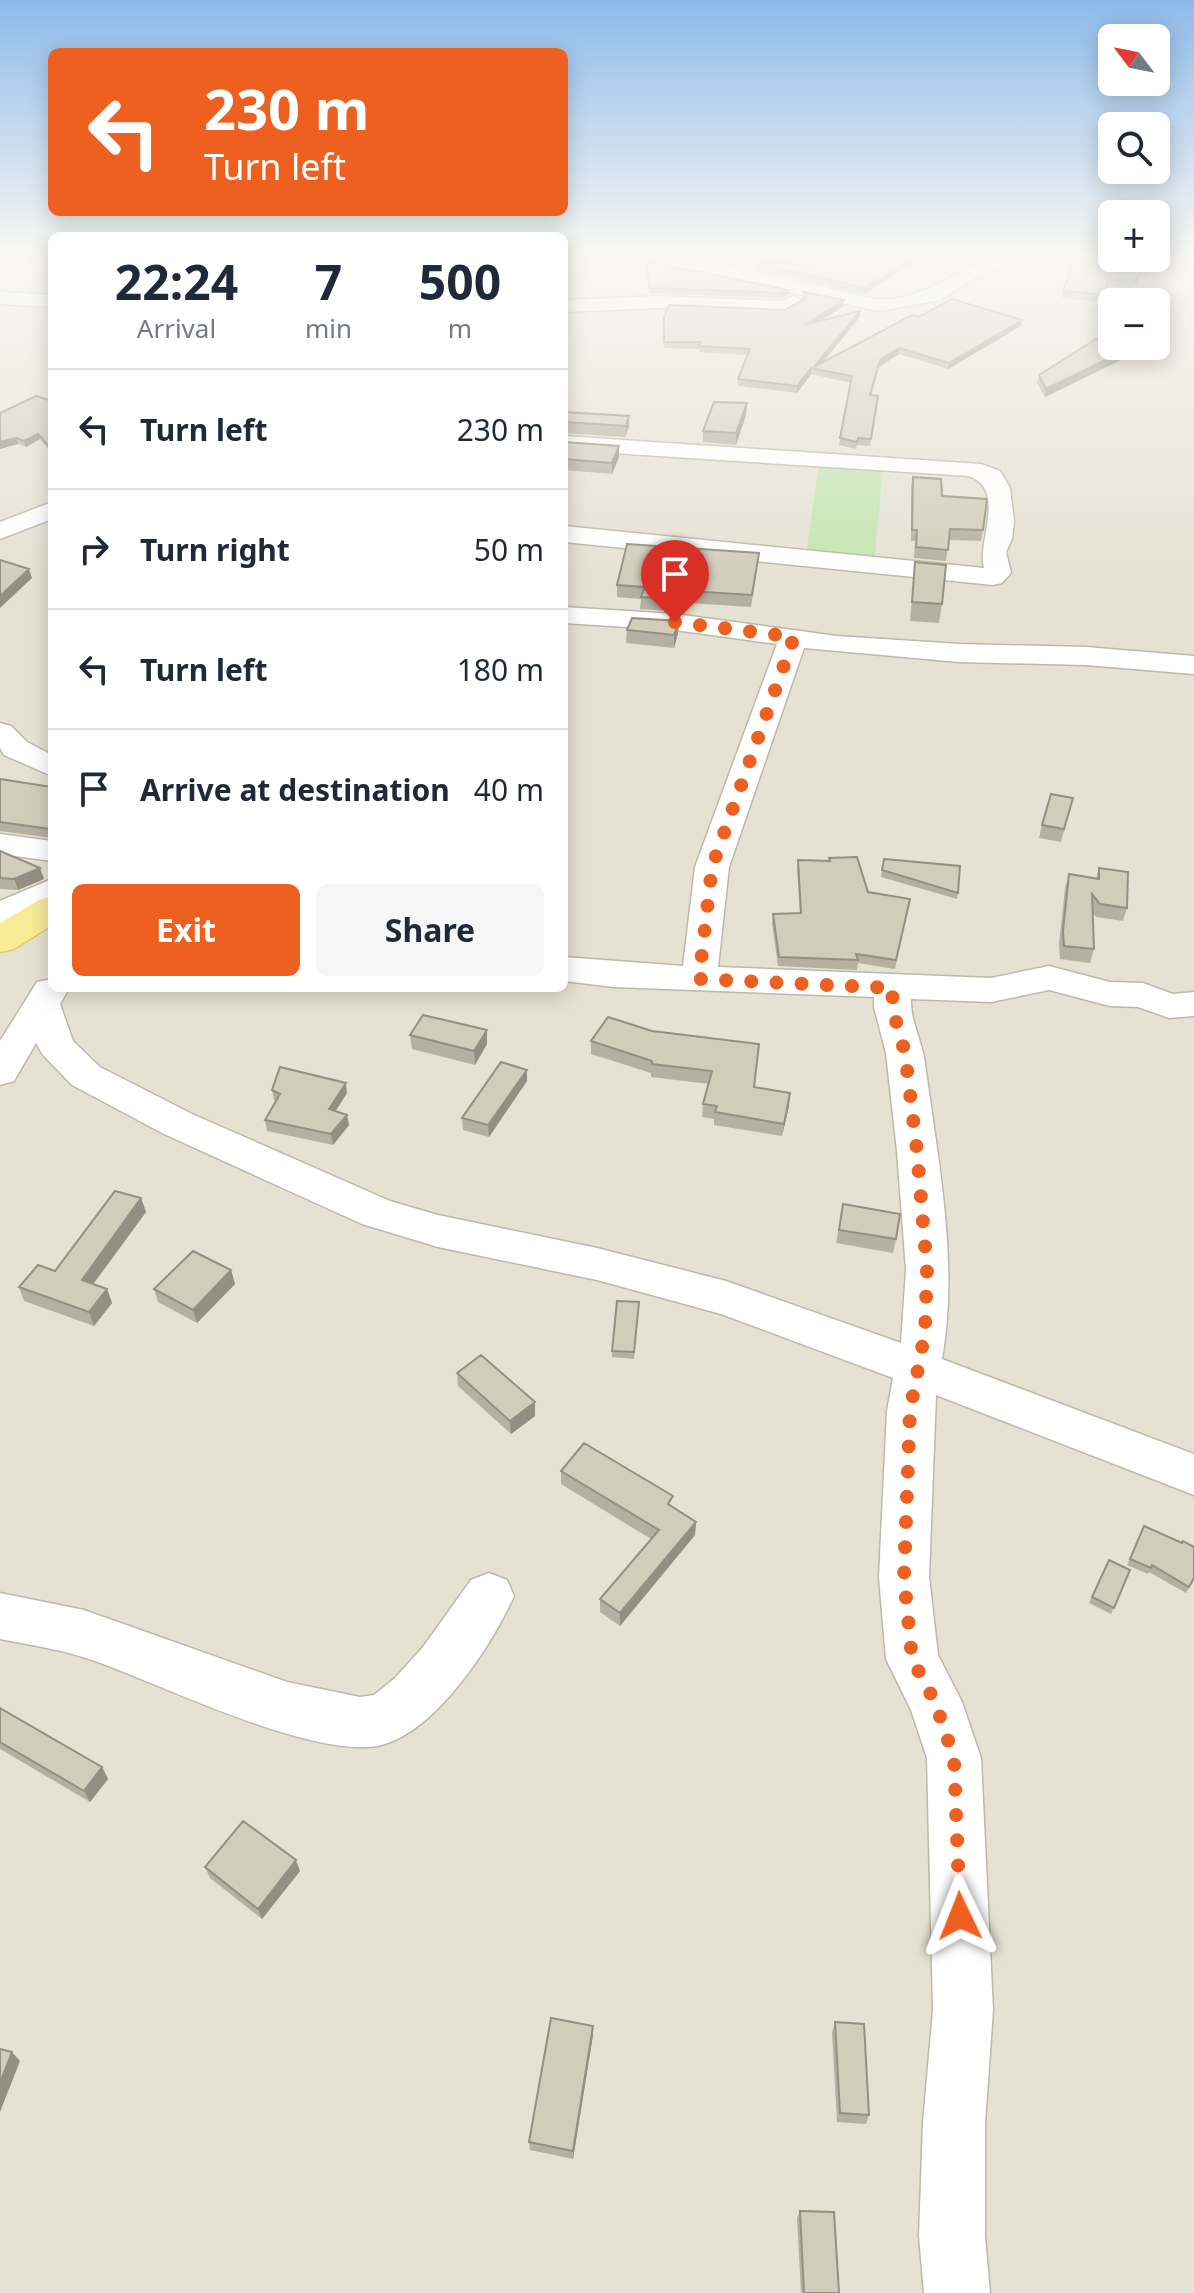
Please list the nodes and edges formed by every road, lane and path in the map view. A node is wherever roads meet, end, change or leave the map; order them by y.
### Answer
1 (568, 447) edge
2 (48, 512) edge
3 (0, 531) edge
4 (568, 534) edge
5 (568, 615) edge
6 (794, 637) junction
7 (1194, 665) edge
8 (0, 732) edge
9 (48, 765) edge
10 (0, 844) edge
11 (48, 850) edge
12 (48, 906) edge
13 (48, 908) edge
14 (0, 914) edge
15 (0, 940) edge
16 (568, 969) edge
17 (699, 979) junction
18 (893, 988) junction
19 (47, 996) edge
20 (1194, 1004) edge
21 (0, 1072) edge
22 (915, 1370) junction
23 (1194, 1475) edge
24 (489, 1596) dead end
25 (0, 1616) edge
26 (957, 2293) edge

1 - 4 street
2 - 3 street
5 - 6 street
6 - 7 street
6 - 17 street
8 - 9 street
10 - 11 street
12 - 14 street
13 - 15 main road
16 - 17 street
17 - 18 street
18 - 20 street
18 - 22 street
19 - 21 street
19 - 22 street
22 - 23 street
22 - 26 street
24 - 25 street

